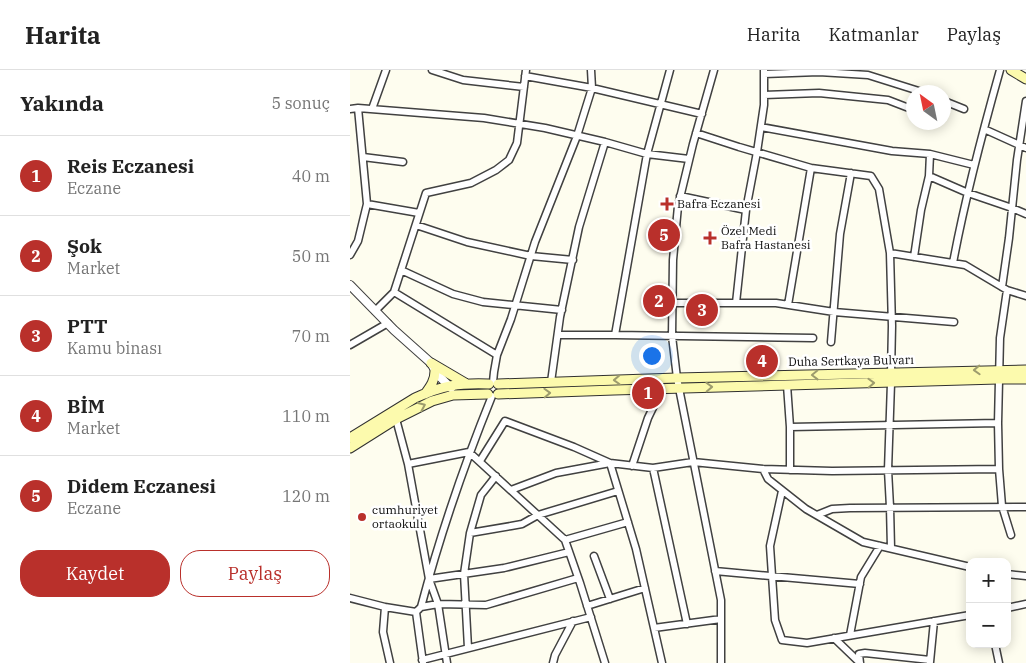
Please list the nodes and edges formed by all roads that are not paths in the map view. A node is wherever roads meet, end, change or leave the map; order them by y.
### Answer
1 (386, 70) edge
2 (432, 70) edge
3 (591, 70) edge
4 (670, 70) edge
5 (714, 70) edge
6 (1000, 70) edge
7 (1011, 70) edge
8 (764, 72) edge
9 (526, 73) edge
10 (1026, 79) edge
11 (906, 87) edge
12 (524, 88) junction
13 (592, 88) junction
14 (764, 95) junction
15 (1026, 101) edge
16 (951, 104) edge
17 (660, 105) junction
18 (906, 107) edge
19 (358, 108) junction
20 (350, 109) edge
21 (964, 109) dead end
22 (372, 110) junction
23 (702, 114) junction
24 (519, 124) junction
25 (761, 127) junction
26 (984, 129) junction
27 (696, 133) junction
28 (577, 136) junction
29 (605, 142) junction
30 (1023, 147) edge
31 (757, 152) junction
32 (647, 154) junction
33 (930, 154) junction
34 (362, 157) junction
35 (689, 159) junction
36 (403, 162) dead end
37 (974, 165) junction
38 (811, 168) junction
39 (852, 173) junction
40 (929, 176) junction
41 (968, 193) junction
42 (680, 196) junction
43 (367, 204) junction
44 (1012, 208) junction
45 (746, 210) junction
46 (419, 214) junction
47 (1026, 214) edge
48 (416, 225) junction
49 (890, 254) junction
50 (350, 255) edge
51 (531, 256) junction
52 (914, 257) junction
53 (573, 260) junction
54 (953, 263) junction
55 (401, 270) junction
56 (350, 284) edge
57 (1004, 289) junction
58 (394, 292) junction
59 (1026, 296) edge
60 (672, 303) junction
61 (736, 303) junction
62 (516, 305) junction
63 (788, 305) junction
64 (562, 310) junction
65 (375, 311) junction
66 (834, 312) junction
67 (892, 318) junction
68 (954, 322) dead end
69 (388, 323) junction
70 (558, 335) junction
71 (615, 335) junction
72 (672, 336) junction
73 (813, 338) dead end
74 (831, 342) dead end
75 (350, 345) edge
76 (497, 355) junction
77 (433, 367) junction
78 (1026, 370) edge
79 (998, 374) junction
80 (676, 378) junction
81 (891, 378) junction
82 (1026, 379) edge
83 (550, 382) junction
84 (465, 384) junction
85 (493, 384) junction
86 (788, 385) junction
87 (448, 386) junction
88 (678, 388) junction
89 (662, 389) junction
90 (425, 394) junction
91 (458, 394) junction
92 (492, 395) junction
93 (396, 419) junction
94 (998, 424) junction
95 (890, 425) junction
96 (790, 427) junction
97 (350, 438) edge
98 (350, 448) edge
99 (469, 452) junction
100 (480, 461) junction
101 (694, 462) junction
102 (610, 463) junction
103 (408, 464) junction
104 (632, 466) junction
105 (652, 468) junction
106 (762, 469) junction
107 (999, 469) junction
108 (790, 470) junction
109 (888, 470) junction
110 (496, 476) junction
111 (511, 490) junction
112 (618, 491) junction
113 (782, 491) junction
114 (1002, 506) junction
115 (890, 507) junction
116 (1026, 507) edge
117 (538, 515) junction
118 (817, 516) junction
119 (628, 522) junction
120 (470, 533) junction
121 (1010, 535) dead end
122 (565, 540) junction
123 (880, 546) junction
124 (890, 548) junction
125 (569, 552) junction
126 (594, 556) dead end
127 (966, 566) edge
128 (715, 571) junction
129 (464, 574) junction
130 (1011, 574) edge
131 (772, 576) junction
132 (1026, 576) edge
133 (578, 578) junction
134 (429, 579) junction
135 (860, 584) junction
136 (645, 588) junction
137 (350, 598) edge
138 (610, 599) junction
139 (438, 604) junction
140 (466, 604) junction
141 (1026, 604) edge
142 (421, 606) junction
143 (587, 606) junction
144 (385, 607) junction
145 (1011, 607) edge
146 (416, 612) junction
147 (966, 616) edge
148 (591, 617) junction
149 (721, 619) junction
150 (573, 621) junction
151 (934, 621) junction
152 (687, 624) junction
153 (654, 628) junction
154 (850, 635) junction
155 (834, 638) junction
156 (468, 648) junction
157 (996, 648) edge
158 (445, 655) junction
159 (930, 661) edge
160 (423, 662) edge
161 (390, 663) edge
162 (446, 663) edge
163 (553, 663) edge
164 (605, 663) edge
165 (662, 663) edge
166 (721, 663) edge
167 (860, 663) edge
168 (999, 663) edge

1 - 22 street
2 - 12 street
3 - 13 street
4 - 17 street
5 - 23 street
6 - 26 street
7 - 10 main road
8 - 11 street
8 - 14 street
9 - 12 street
9 - 13 street
12 - 24 street
13 - 17 street
13 - 28 street
14 - 18 street
14 - 25 street
15 - 30 street
16 - 21 street
17 - 23 street
17 - 32 street
19 - 20 street
19 - 22 street
19 - 34 street
22 - 24 street
23 - 27 street
24 - 28 street
24 - 46 street
25 - 31 street
25 - 33 street
26 - 30 street
26 - 37 street
27 - 31 street
27 - 35 street
28 - 29 street
28 - 51 street
29 - 32 street
29 - 53 street
30 - 44 street
31 - 38 street
31 - 45 street
32 - 35 street
32 - 71 street
33 - 37 street
33 - 40 street
34 - 36 street
34 - 43 street
35 - 42 street
37 - 41 street
38 - 39 street
38 - 63 street
39 - 49 street
39 - 66 street
40 - 41 street
40 - 52 street
41 - 44 street
41 - 54 street
42 - 45 street
42 - 60 street
43 - 46 street
43 - 50 street
44 - 47 street
44 - 57 street
45 - 61 street
46 - 48 street
48 - 51 street
48 - 55 street
49 - 52 street
49 - 67 street
51 - 53 street
51 - 62 street
52 - 54 street
53 - 64 street
54 - 57 street
55 - 58 street
55 - 62 street
56 - 65 street
57 - 59 street
57 - 79 street
58 - 65 street
58 - 76 street
60 - 61 street
60 - 72 street
61 - 63 street
62 - 64 street
62 - 76 street
63 - 66 street
64 - 70 street
65 - 69 street
66 - 67 street
66 - 74 street
67 - 68 street
67 - 81 street
69 - 75 street
69 - 77 street
70 - 71 street
70 - 83 street
71 - 72 street
72 - 73 street
72 - 80 street
76 - 85 street
77 - 84 main road
77 - 87 street
77 - 90 main road
78 - 79 main road, Duha Sertkaya Bulvarı
79 - 81 main road, Duha Sertkaya Bulvarı
79 - 82 main road, Duha Sertkaya Bulvarı
79 - 94 street
81 -> 80 main road, Duha Sertkaya Bulvarı
80 -> 83 main road, Duha Sertkaya Bulvarı
80 - 88 street
86 -> 81 main road, Duha Sertkaya Bulvarı
81 - 95 street
83 - 85 main road, Duha Sertkaya Bulvarı
84 - 85 main road, Duha Sertkaya Bulvarı
84 - 87 main road, Duha Sertkaya Bulvarı
85 - 92 main road
88 -> 86 main road, Duha Sertkaya Bulvarı
86 - 96 street
87 - 90 main road, Duha Sertkaya Bulvarı
87 - 91 street
88 - 89 main road, Duha Sertkaya Bulvarı
88 - 101 street
92 -> 89 main road, Duha Sertkaya Bulvarı
89 - 104 street
90 - 97 main road, Duha Sertkaya Bulvarı
91 - 92 main road, Duha Sertkaya Bulvarı
93 -> 91 main road, Duha Sertkaya Bulvarı
92 - 99 street
93 - 98 main road, Duha Sertkaya Bulvarı
93 - 103 street
94 - 95 street
94 - 107 street
95 - 96 street
95 - 109 street
96 - 108 street
99 - 100 street
99 - 103 street
99 - 134 street
100 - 102 street
100 - 110 street
101 - 105 street
101 - 106 street
101 - 128 street
102 - 104 street
102 - 111 street
102 - 112 street
103 - 134 street
104 - 105 street
105 - 152 street
106 - 108 street
106 - 113 street
107 - 109 street
107 - 114 street
108 - 109 street
109 - 115 street
110 - 111 street
110 - 120 street
111 - 117 street
112 - 117 street
112 - 119 street
113 - 118 street
113 - 131 street
114 - 115 street
114 - 116 street
114 - 121 street
115 - 118 street
115 - 124 street
117 - 120 street
117 - 122 street
118 - 123 street
119 - 122 street
119 - 136 street
120 - 129 street
122 - 125 street
123 - 124 street
123 - 135 street
124 - 127 street
125 - 129 street
125 - 133 street
126 - 138 street
128 - 131 street
128 - 149 street
129 - 134 street
129 - 140 street
130 - 132 street
131 - 135 street
131 - 155 street
133 - 140 street
133 - 143 street
134 - 139 street
134 - 142 street
135 - 154 street
136 - 138 street
136 - 153 street
137 - 144 street
138 - 143 street
139 - 140 street
139 - 142 street
139 - 158 street
140 - 156 street
141 - 145 street
142 - 146 street
143 - 148 street
144 - 146 street
144 - 161 street
146 - 160 street
147 - 151 street
148 - 150 street
148 - 164 street
149 - 152 street
149 - 166 street
150 - 156 street
150 - 163 street
151 - 154 street
151 - 159 street
152 - 153 street
153 - 165 street
154 - 155 street
155 - 167 street
156 - 158 street
157 - 168 street
158 - 160 street
158 - 162 street
159 - 167 street

